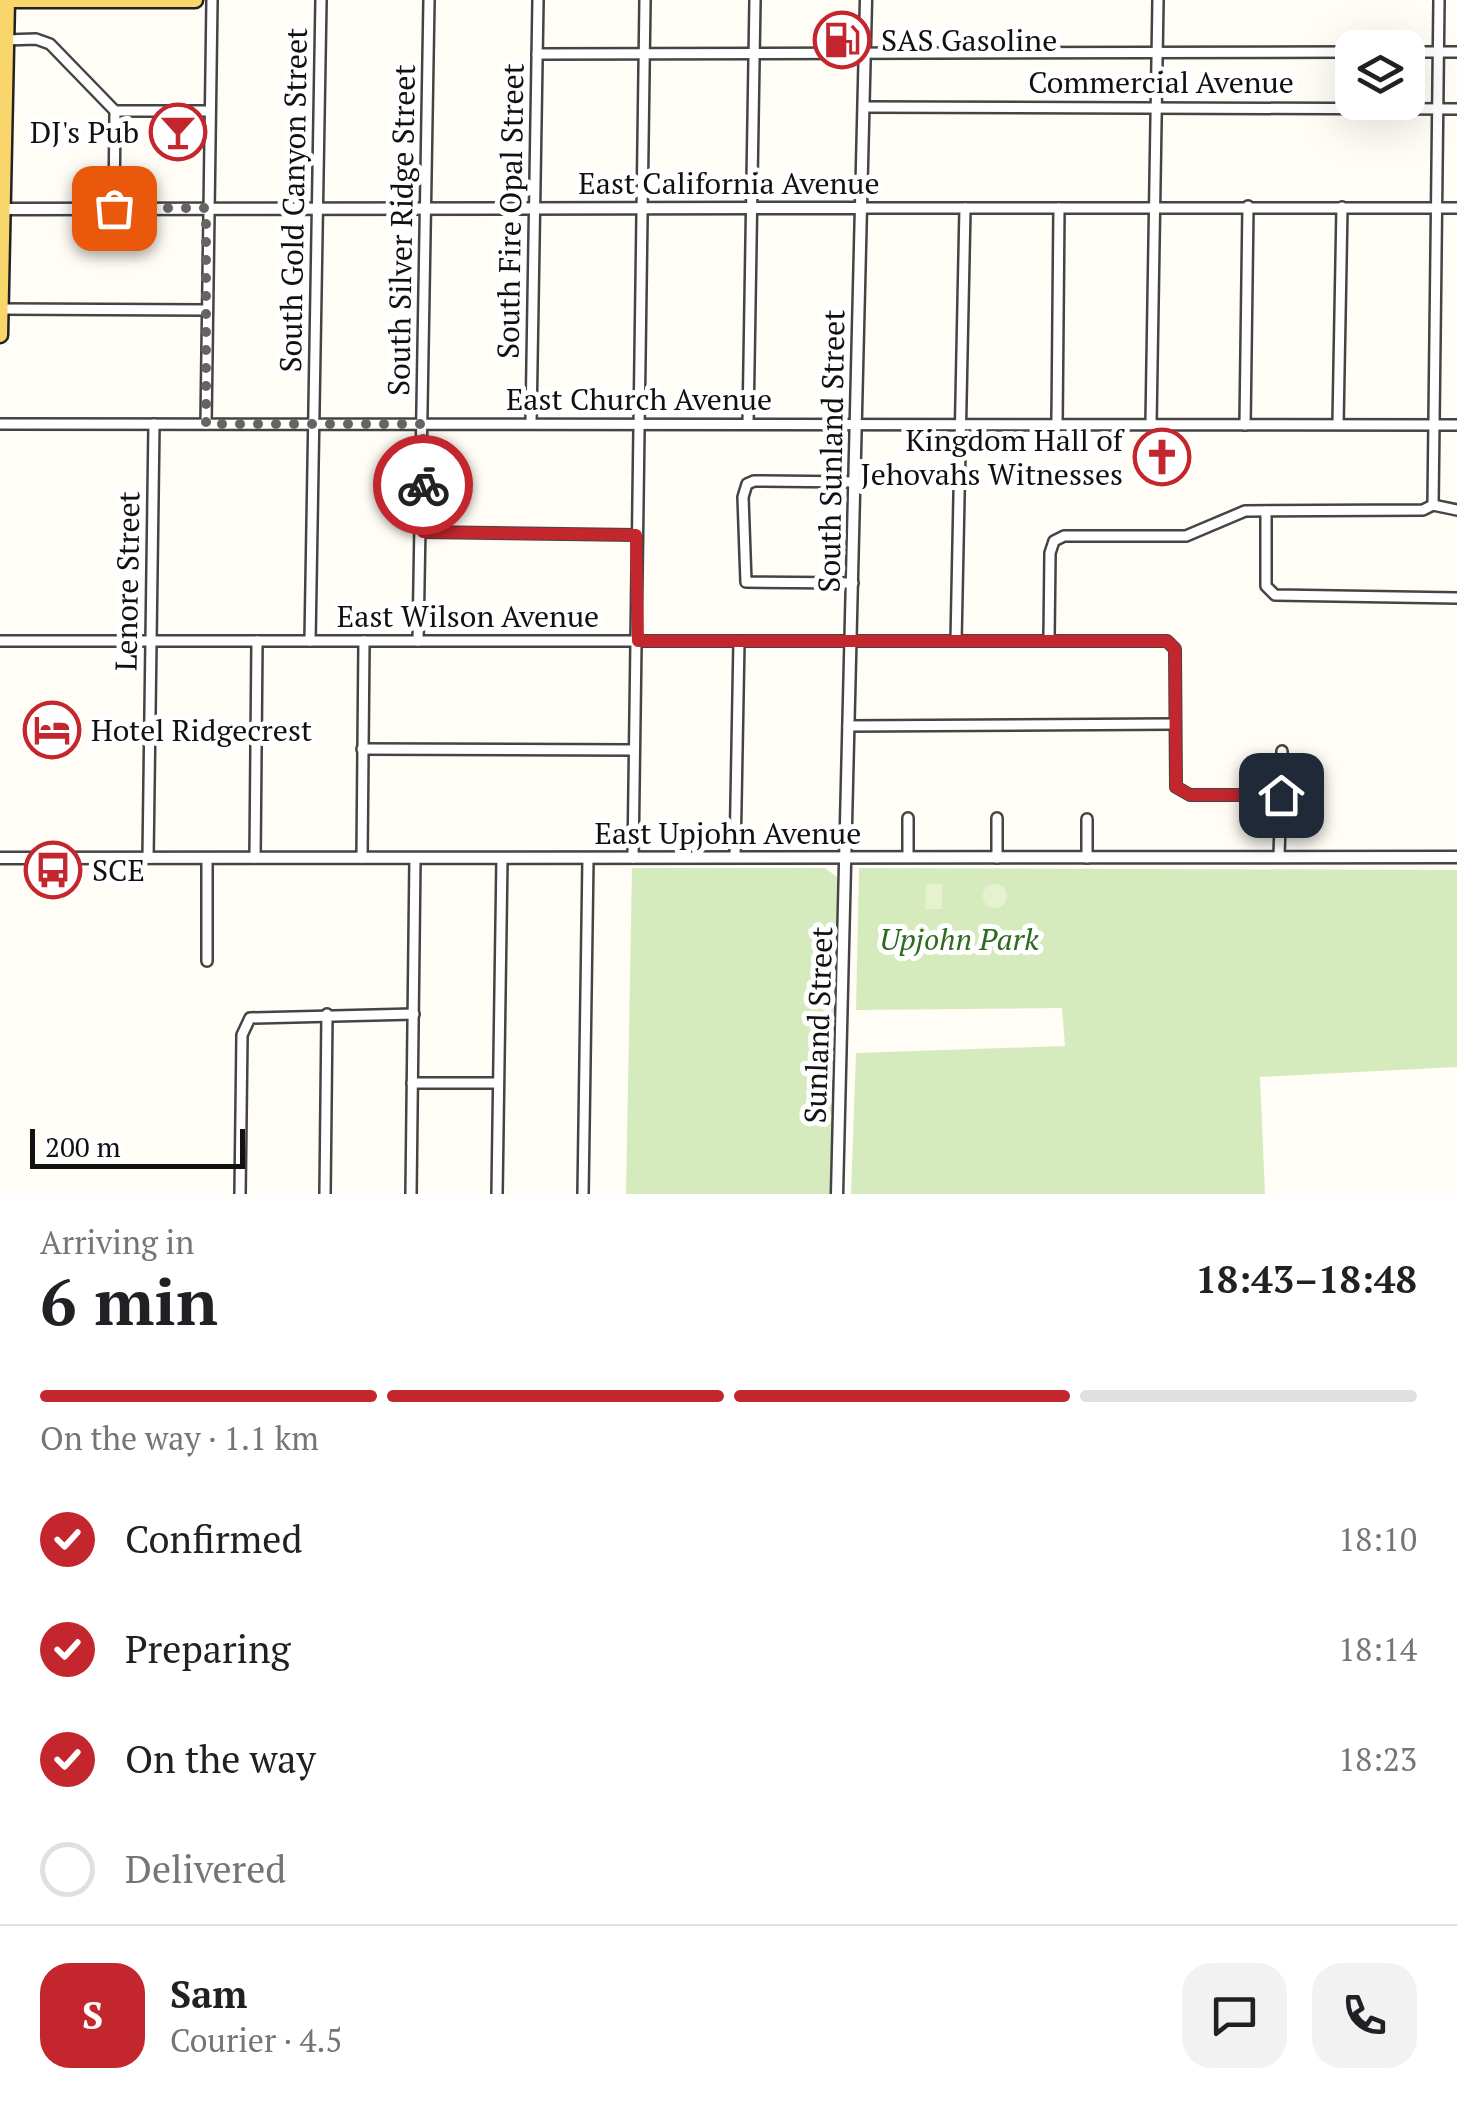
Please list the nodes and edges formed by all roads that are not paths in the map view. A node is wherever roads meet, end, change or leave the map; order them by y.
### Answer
1 (4, 0) edge
2 (194, 0) edge
3 (212, 0) edge
4 (321, 0) edge
5 (429, 0) edge
6 (538, 0) edge
7 (645, 0) edge
8 (755, 0) edge
9 (866, 0) edge
10 (1158, 0) edge
11 (1439, 0) edge
12 (5, 40) junction
13 (865, 52) junction
14 (1158, 52) junction
15 (1335, 52) edge
16 (1425, 52) edge
17 (1438, 52) junction
18 (1457, 52) edge
19 (645, 53) junction
20 (537, 54) junction
21 (754, 54) junction
22 (1156, 106) junction
23 (864, 107) junction
24 (1438, 108) junction
25 (1457, 108) edge
26 (115, 111) junction
27 (208, 111) junction
28 (1248, 206) junction
29 (317, 207) junction
30 (426, 207) junction
31 (1342, 207) junction
32 (114, 208) junction
33 (206, 208) junction
34 (536, 208) junction
35 (751, 208) junction
36 (862, 208) junction
37 (965, 208) junction
38 (1059, 208) junction
39 (1155, 208) junction
40 (1436, 208) junction
41 (1457, 208) edge
42 (1, 209) edge
43 (642, 209) junction
44 (0, 308) edge
45 (208, 310) junction
46 (0, 335) edge
47 (0, 424) edge
48 (154, 424) junction
49 (206, 424) junction
50 (314, 424) junction
51 (423, 424) junction
52 (531, 424) junction
53 (638, 424) junction
54 (748, 424) junction
55 (858, 424) junction
56 (1057, 424) junction
57 (1151, 424) junction
58 (1338, 424) junction
59 (1457, 424) edge
60 (962, 425) junction
61 (1246, 425) junction
62 (1432, 425) junction
63 (855, 482) junction
64 (1433, 505) junction
65 (1266, 510) junction
66 (1457, 510) edge
67 (423, 532) junction
68 (636, 535) junction
69 (853, 582) junction
70 (1457, 598) edge
71 (1049, 634) junction
72 (0, 640) edge
73 (152, 640) junction
74 (257, 641) junction
75 (310, 641) junction
76 (364, 641) junction
77 (418, 641) junction
78 (638, 641) junction
79 (739, 641) junction
80 (852, 641) junction
81 (956, 641) junction
82 (1174, 724) junction
83 (848, 726) junction
84 (362, 749) junction
85 (634, 750) junction
86 (1282, 751) dead end
87 (1281, 795) junction
88 (908, 818) dead end
89 (997, 818) dead end
90 (1087, 819) dead end
91 (735, 857) junction
92 (848, 857) junction
93 (908, 857) junction
94 (0, 858) edge
95 (148, 858) junction
96 (206, 858) junction
97 (254, 858) junction
98 (362, 858) junction
99 (415, 858) junction
100 (502, 858) junction
101 (588, 858) junction
102 (633, 858) junction
103 (997, 858) junction
104 (1087, 858) junction
105 (1279, 858) junction
106 (1457, 858) edge
107 (207, 961) dead end
108 (328, 1014) junction
109 (414, 1014) junction
110 (412, 1083) junction
111 (498, 1083) junction
112 (240, 1194) edge
113 (326, 1194) edge
114 (411, 1194) edge
115 (498, 1194) edge
116 (584, 1194) edge
117 (837, 1194) edge

1 - 2 main road
1 - 12 main road
3 - 27 street
4 - 29 street, South Gold Canyon Street
5 - 30 street, South Silver Ridge Street
6 - 20 street, South Fire Opal Street
7 - 19 street
8 - 21 street
9 - 13 street
10 - 14 street
11 - 17 street
12 - 26 street
12 - 42 main road
13 - 14 street
13 - 21 street
13 - 23 street
14 - 15 street
14 - 22 street
16 - 17 street
17 - 18 street
17 - 24 street
19 - 20 street
19 - 21 street
19 - 43 street
20 - 34 street, South Fire Opal Street
21 - 35 street
22 - 23 street, Commercial Avenue
22 - 24 street, Commercial Avenue
22 - 39 street
23 - 36 street, South Sunland Street
24 - 25 street, Commercial Avenue
24 - 40 street
26 - 27 street
26 - 32 street
27 - 33 street
28 - 31 street, East California Avenue
28 - 39 street, East California Avenue
28 - 61 street
29 - 30 street, East California Avenue
29 - 33 street, East California Avenue
29 - 50 street, South Gold Canyon Street
30 - 34 street, East California Avenue
30 - 51 street, South Silver Ridge Street
31 - 40 street, East California Avenue
31 - 58 street
32 - 33 street, East California Avenue
32 - 42 street, East California Avenue
33 - 45 street
34 - 43 street, East California Avenue
34 - 52 street, South Fire Opal Street
35 - 36 street, East California Avenue
35 - 43 street, East California Avenue
35 - 54 street
36 - 37 street, East California Avenue
36 - 55 street, South Sunland Street
37 - 38 street, East California Avenue
37 - 60 street
38 - 39 street, East California Avenue
38 - 56 street
39 - 57 street
40 - 41 street, East California Avenue
40 - 62 street
42 - 44 main road
43 - 53 street
44 - 45 street
44 - 46 main road
45 - 49 street
47 - 48 street, East Church Avenue
48 - 49 street, East Church Avenue
48 - 73 street, Lenore Street
49 - 50 street, East Church Avenue
50 - 51 street, East Church Avenue
50 - 75 street, South Gold Canyon Street
51 - 52 street, East Church Avenue
51 - 67 street, South Silver Ridge Street
52 - 53 street, East Church Avenue
53 - 54 street, East Church Avenue
53 - 68 street
54 - 55 street, East Church Avenue
55 - 60 street, East Church Avenue
55 - 63 street, South Sunland Street
56 - 57 street, East Church Avenue
56 - 60 street, East Church Avenue
57 - 61 street, East Church Avenue
58 - 61 street, East Church Avenue
58 - 62 street, East Church Avenue
59 - 62 street, East Church Avenue
60 - 81 street
62 - 64 street
63 - 69 street, South Sunland Street
63 - 69 street
64 - 65 street
64 - 66 street
65 - 70 street
65 - 71 street
67 - 68 street
67 - 77 street, South Silver Ridge Street
68 - 78 street
69 - 80 street, South Sunland Street
71 - 81 street, East Wilson Avenue
71 - 82 street, East Wilson Avenue
72 - 73 street, East Wilson Avenue
73 - 74 street, East Wilson Avenue
73 - 95 street, Lenore Street
74 - 75 street, East Wilson Avenue
74 - 97 street
75 - 76 street, East Wilson Avenue
76 - 77 street, East Wilson Avenue
76 - 84 street
77 - 78 street, East Wilson Avenue
78 - 79 street, East Wilson Avenue
78 - 85 street
79 - 80 street, East Wilson Avenue
79 - 91 street
80 - 81 street, East Wilson Avenue
80 - 83 street, South Sunland Street
82 - 83 street
82 - 87 street
83 - 92 street, South Sunland Street
84 - 85 street
84 - 98 street
85 - 102 street
86 - 87 street
87 - 105 street
88 - 93 street
89 - 103 street
90 - 104 street
91 - 92 street, East Upjohn Avenue
91 - 102 street, East Upjohn Avenue
92 - 93 street, East Upjohn Avenue
92 - 117 street, Sunland Street
93 - 103 street, East Upjohn Avenue
94 - 95 street, East Upjohn Avenue
95 - 96 street, East Upjohn Avenue
96 - 97 street, East Upjohn Avenue
96 - 107 street
97 - 98 street, East Upjohn Avenue
98 - 99 street, East Upjohn Avenue
99 - 100 street, East Upjohn Avenue
99 - 109 street
100 - 101 street, East Upjohn Avenue
100 - 111 street
101 - 102 street, East Upjohn Avenue
101 - 116 street
103 - 104 street, East Upjohn Avenue
104 - 105 street, East Upjohn Avenue
105 - 106 street, East Upjohn Avenue
108 - 109 street
108 - 112 street
108 - 113 street
109 - 110 street
110 - 111 street
110 - 114 street
111 - 115 street

